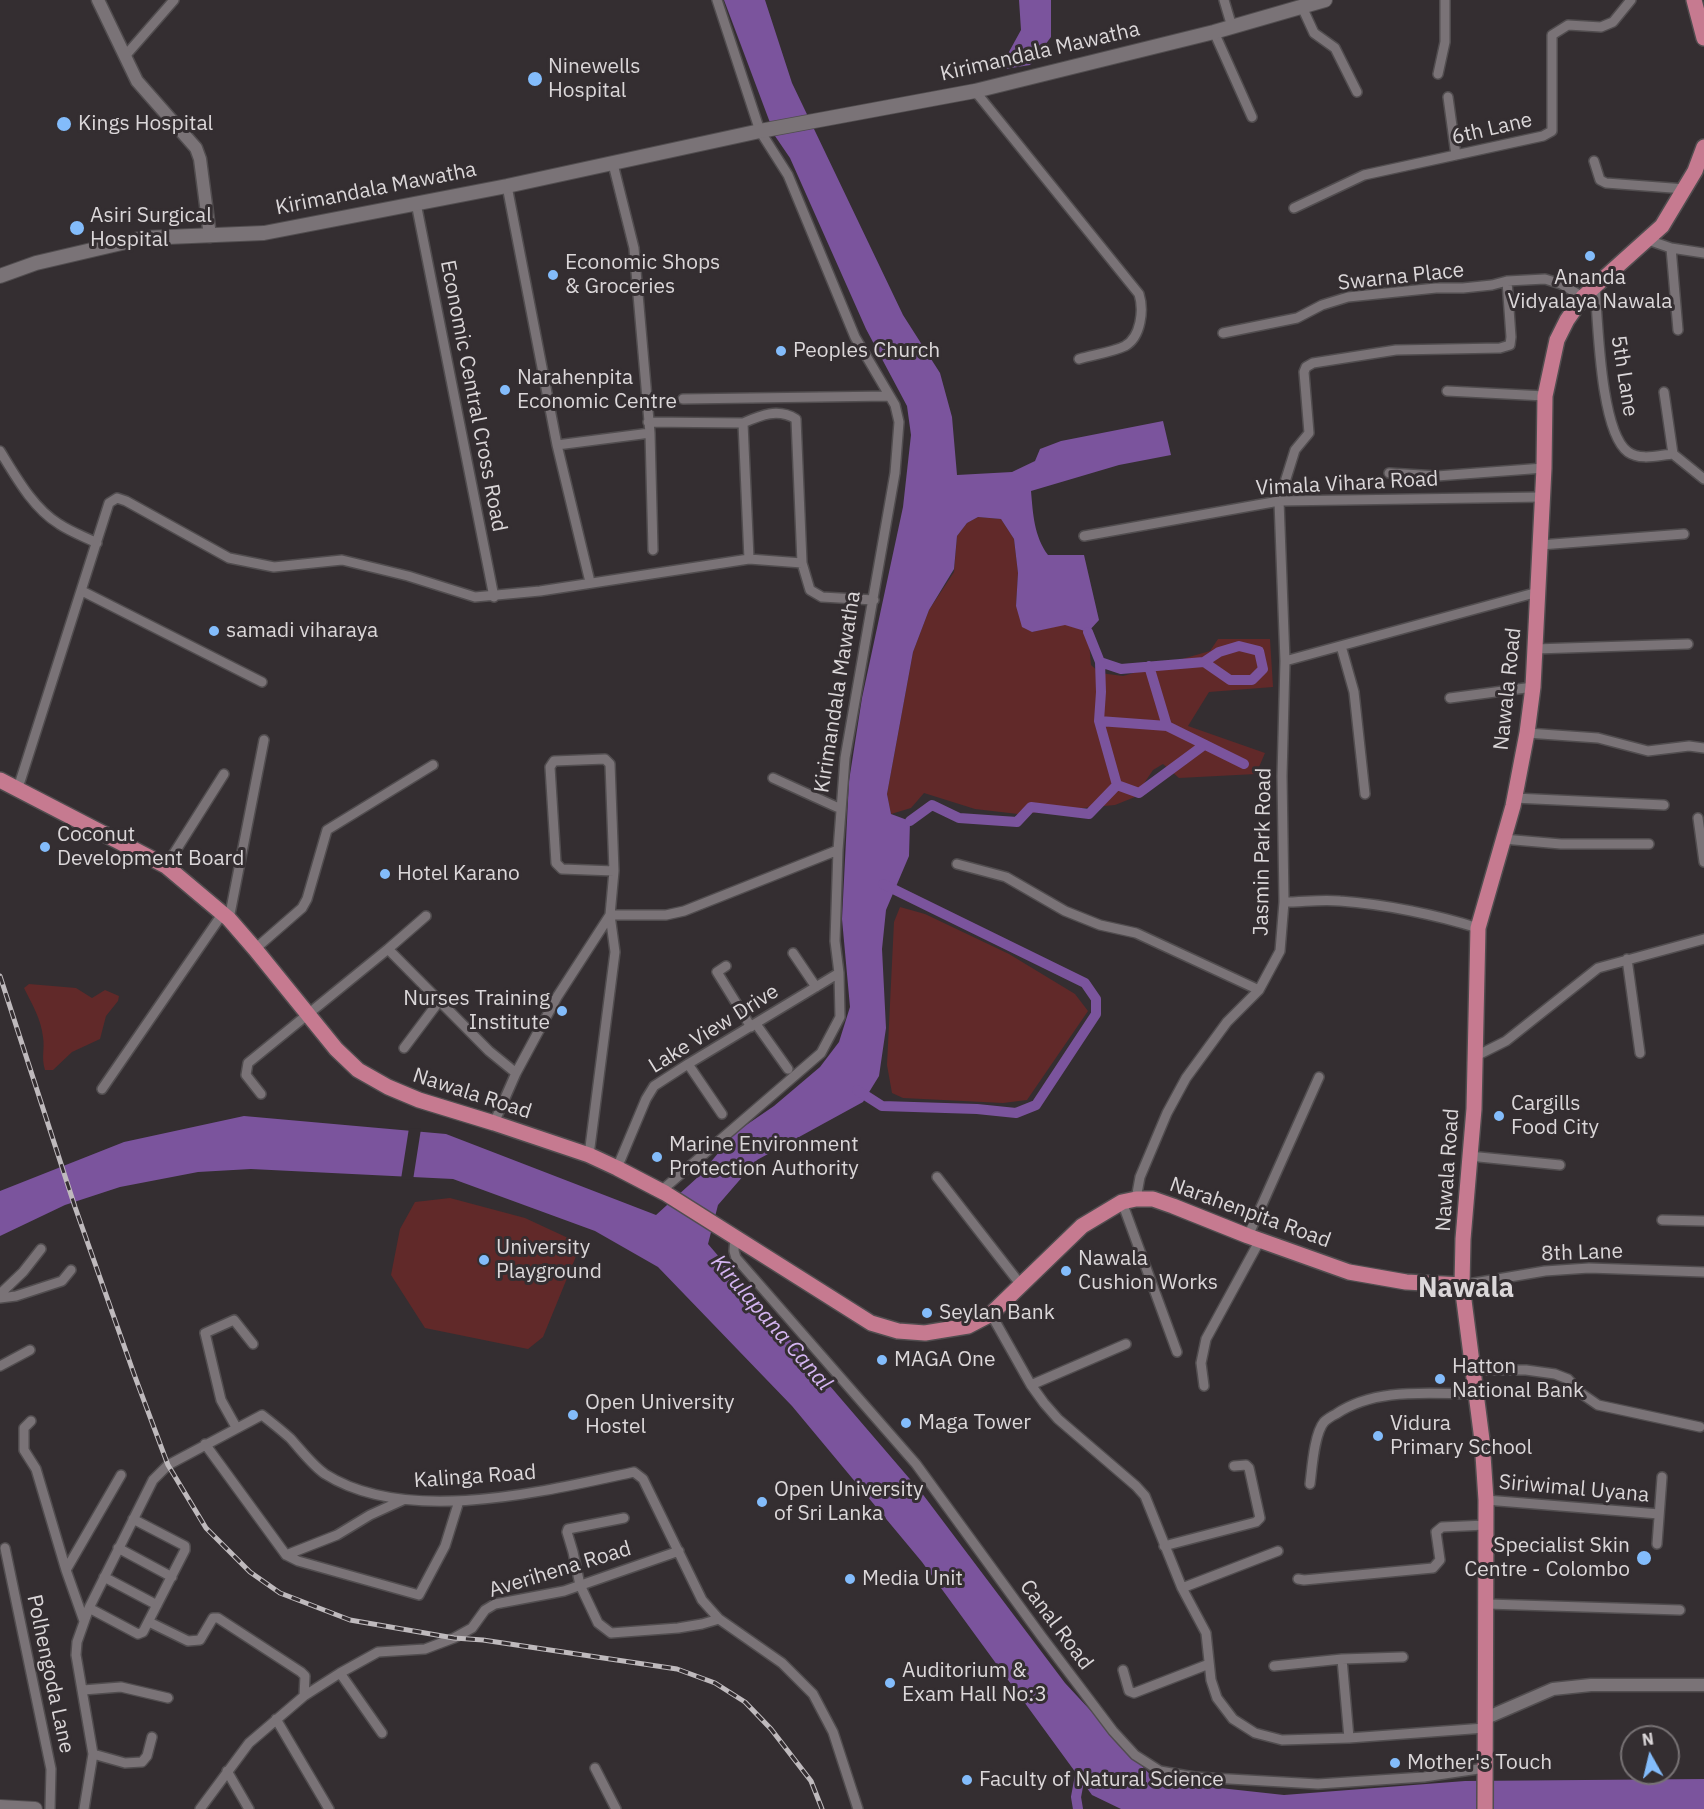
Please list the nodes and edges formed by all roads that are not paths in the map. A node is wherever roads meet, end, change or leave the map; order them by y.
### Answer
1 (98, 0) edge
2 (174, 0) edge
3 (717, 0) edge
4 (1224, 0) edge
5 (1325, 0) edge
6 (1445, 0) edge
7 (1631, 0) edge
8 (1694, 0) edge
9 (1302, 7) junction
10 (1232, 27) junction
11 (1214, 32) junction
12 (1704, 38) edge
13 (126, 55) junction
14 (1438, 74) dead end
15 (975, 91) junction
16 (1357, 92) dead end
17 (1448, 97) dead end
18 (1252, 117) dead end
19 (760, 131) junction
20 (1704, 147) edge
21 (1456, 155) junction
22 (1594, 161) dead end
23 (613, 164) junction
24 (1700, 173) edge
25 (507, 186) junction
26 (1685, 189) junction
27 (416, 202) junction
28 (1294, 208) dead end
29 (210, 236) junction
30 (1648, 240) junction
31 (1671, 248) junction
32 (1704, 253) edge
33 (0, 276) edge
34 (1507, 281) junction
35 (1595, 287) junction
36 (1583, 297) junction
37 (1678, 330) dead end
38 (1222, 333) dead end
39 (1079, 359) dead end
40 (1447, 391) dead end
41 (1664, 392) dead end
42 (889, 396) junction
43 (1545, 396) junction
44 (683, 399) dead end
45 (648, 422) junction
46 (743, 423) junction
47 (650, 433) junction
48 (557, 445) junction
49 (0, 452) edge
50 (1673, 454) junction
51 (1544, 468) junction
52 (1389, 473) dead end
53 (1704, 479) edge
54 (1542, 497) junction
55 (1279, 501) junction
56 (1684, 534) dead end
57 (1084, 536) dead end
58 (97, 543) junction
59 (1540, 545) junction
60 (653, 550) dead end
61 (749, 559) junction
62 (802, 563) junction
63 (590, 582) junction
64 (82, 591) junction
65 (1538, 592) junction
66 (494, 597) junction
67 (874, 600) junction
68 (1688, 644) dead end
69 (1341, 646) junction
70 (1534, 649) junction
71 (1285, 662) junction
72 (262, 682) dead end
73 (1533, 687) junction
74 (1450, 698) dead end
75 (1527, 733) junction
76 (264, 740) dead end
77 (1704, 748) edge
78 (433, 765) dead end
79 (224, 774) dead end
80 (773, 778) dead end
81 (0, 780) edge
82 (18, 788) junction
83 (1365, 794) dead end
84 (1514, 798) junction
85 (1664, 805) dead end
86 (841, 809) junction
87 (1698, 818) dead end
88 (1503, 840) junction
89 (1649, 844) dead end
90 (838, 850) junction
91 (1704, 862) edge
92 (957, 864) dead end
93 (166, 866) junction
94 (614, 871) junction
95 (1284, 902) junction
96 (610, 915) junction
97 (226, 916) junction
98 (426, 916) dead end
99 (1478, 928) junction
100 (1704, 939) edge
101 (255, 949) junction
102 (388, 949) junction
103 (793, 953) dead end
104 (1627, 959) junction
105 (726, 966) dead end
106 (839, 973) junction
107 (816, 987) junction
108 (1259, 990) junction
109 (440, 1000) junction
110 (308, 1015) junction
111 (753, 1026) junction
112 (404, 1048) dead end
113 (1640, 1053) dead end
114 (1476, 1056) junction
115 (688, 1064) junction
116 (788, 1069) dead end
117 (516, 1073) junction
118 (1319, 1077) dead end
119 (102, 1089) dead end
120 (261, 1094) dead end
121 (722, 1114) dead end
122 (494, 1123) junction
123 (589, 1155) junction
124 (1469, 1156) junction
125 (1560, 1165) dead end
126 (617, 1168) junction
127 (937, 1177) dead end
128 (663, 1192) junction
129 (1129, 1201) junction
130 (1662, 1220) dead end
131 (1704, 1221) edge
132 (728, 1234) junction
133 (1254, 1238) junction
134 (41, 1249) dead end
135 (72, 1270) dead end
136 (1704, 1272) edge
137 (1021, 1285) junction
138 (1462, 1285) junction
139 (0, 1296) edge
140 (991, 1314) junction
141 (253, 1344) dead end
142 (1126, 1344) dead end
143 (30, 1350) dead end
144 (1177, 1352) dead end
145 (0, 1366) edge
146 (1473, 1370) junction
147 (1031, 1384) junction
148 (1204, 1386) dead end
149 (1475, 1394) junction
150 (31, 1421) dead end
151 (236, 1427) junction
152 (1700, 1427) dead end
153 (205, 1444) junction
154 (1234, 1466) dead end
155 (121, 1475) dead end
156 (1662, 1477) dead end
157 (1310, 1484) dead end
158 (403, 1500) junction
159 (1486, 1500) junction
160 (459, 1501) junction
161 (1659, 1514) junction
162 (624, 1518) dead end
163 (133, 1519) junction
164 (1486, 1525) junction
165 (1658, 1544) dead end
166 (1164, 1546) junction
167 (5, 1548) dead end
168 (118, 1548) junction
169 (680, 1551) junction
170 (1278, 1551) dead end
171 (286, 1556) junction
172 (66, 1570) junction
173 (104, 1576) junction
174 (172, 1577) junction
175 (1298, 1579) dead end
176 (580, 1585) junction
177 (1182, 1588) junction
178 (1487, 1604) junction
179 (157, 1605) junction
180 (89, 1608) junction
181 (1680, 1610) dead end
182 (719, 1619) junction
183 (84, 1621) junction
184 (149, 1622) junction
185 (1403, 1657) dead end
186 (1342, 1659) junction
187 (1209, 1664) junction
188 (1274, 1666) dead end
189 (1123, 1670) dead end
190 (340, 1673) junction
191 (1704, 1685) edge
192 (83, 1689) junction
193 (304, 1696) junction
194 (168, 1698) dead end
195 (276, 1719) junction
196 (1485, 1723) junction
197 (382, 1733) dead end
198 (153, 1737) dead end
199 (1349, 1738) junction
200 (93, 1754) junction
201 (595, 1768) dead end
202 (1485, 1769) junction
203 (227, 1771) junction
204 (0, 1807) edge
205 (35, 1809) edge
206 (50, 1809) edge
207 (84, 1809) edge
208 (200, 1809) edge
209 (249, 1809) edge
210 (329, 1809) edge
211 (616, 1809) edge
212 (858, 1809) edge
213 (1485, 1809) edge

1 - 13 street
2 - 13 street
3 - 19 street
4 - 10 street
5 - 9 main road, Kirimandala Mawatha
6 - 14 street
7 - 21 street, 6th Lane
8 - 12 main road
9 - 10 main road, Kirimandala Mawatha
9 - 16 street
10 - 11 main road, Kirimandala Mawatha
11 - 15 main road, Kirimandala Mawatha
11 - 18 street
13 - 29 street
15 - 19 main road, Kirimandala Mawatha
15 - 39 street
17 - 21 street
19 - 23 main road, Kirimandala Mawatha
19 - 42 street, Kirimandala Mawatha
20 - 24 main road, Nawala Road
21 - 28 street, 6th Lane
22 - 26 street
23 - 25 main road, Kirimandala Mawatha
23 - 45 street
24 - 26 main road, Nawala Road
25 - 27 main road, Kirimandala Mawatha
25 - 48 street
26 - 30 main road, Nawala Road
27 - 29 main road, Kirimandala Mawatha
27 - 66 street, Economic Central Cross Road
29 - 33 main road, Kirimandala Mawatha
30 - 31 street
30 - 35 main road, Nawala Road
31 - 32 street
31 - 37 street
34 - 36 street, Swarna Place
34 - 38 street, Swarna Place
34 - 55 street, Jasmin Park Road
35 - 36 main road, Nawala Road
35 - 50 street, 5th Lane
36 - 43 main road, Nawala Road
40 - 43 street
41 - 50 street
42 - 44 street
42 - 67 street, Kirimandala Mawatha
43 - 51 main road, Nawala Road
45 - 46 street
45 - 47 street
46 - 61 street
46 - 62 street
47 - 48 street
47 - 60 street
48 - 63 street
49 - 58 street
50 - 53 street
51 - 52 street
51 - 54 main road, Nawala Road
54 - 55 street, Vimala Vihara Road
54 - 59 main road, Nawala Road
55 - 57 street, Vimala Vihara Road
55 - 71 street, Jasmin Park Road
56 - 59 street
58 - 64 street
58 - 66 street
59 - 65 main road, Nawala Road
61 - 62 street
61 - 63 street
62 - 67 street
63 - 66 street
64 - 72 street
64 - 82 street
65 - 69 street
65 - 70 main road, Nawala Road
67 - 86 street, Kirimandala Mawatha
68 - 70 street
69 - 71 street
69 - 83 street
70 - 73 main road, Nawala Road
71 - 95 street, Jasmin Park Road
73 - 74 street
73 - 75 main road, Nawala Road
75 - 77 street
75 - 84 main road, Nawala Road
76 - 97 street
78 - 101 street
79 - 93 street
80 - 86 street
81 - 82 main road, Nawala Road
82 - 93 main road, Nawala Road
84 - 85 street
84 - 88 main road, Nawala Road
86 - 90 street, Kirimandala Mawatha
87 - 91 street
88 - 89 street
88 - 99 main road, Nawala Road
90 - 96 street
90 - 106 street, Kirimandala Mawatha
92 - 108 street
93 - 97 main road, Nawala Road
94 - 94 street
94 - 96 street
95 - 99 street
95 - 108 street, Jasmin Park Road
96 - 117 street
96 - 123 street
97 - 101 main road, Nawala Road
97 - 119 street
98 - 102 street
99 - 114 main road, Nawala Road
100 - 104 street
101 - 110 main road, Nawala Road
102 - 109 street
102 - 110 street
103 - 107 street
104 - 113 street
104 - 114 street
105 - 111 street
106 - 107 street, Lake View Drive
106 - 128 street, Kirimandala Mawatha
107 - 111 street, Lake View Drive
108 - 129 street, Jasmin Park Road
109 - 112 street
109 - 117 street
110 - 120 street
110 - 122 main road, Nawala Road
111 - 115 street, Lake View Drive
111 - 116 street
114 - 124 main road, Nawala Road
115 - 121 street
115 - 126 street, Lake View Drive
117 - 122 street
118 - 133 street
122 - 123 main road, Nawala Road
123 - 126 main road, Nawala Road
124 - 125 street
124 - 138 main road, Nawala Road
126 - 128 main road, Nawala Road
127 - 137 street
128 - 132 main road, Nawala Road
129 - 133 main road, Narahenpita Road
129 - 137 main road
129 - 144 street
130 - 131 street
132 - 140 main road, Nawala Road
132 - 202 street, Canal Road
133 - 138 main road, Narahenpita Road
133 - 148 street
134 - 139 street
135 - 139 street
136 - 138 street, 8th Lane
137 - 140 main road
138 - 146 main road, Nawala Road
140 - 147 street
141 - 151 street
142 - 147 street
143 - 145 street
146 - 149 main road, Nawala Road
146 - 152 street
147 - 166 street
149 - 157 street
149 - 159 main road, Nawala Road
150 - 172 street
151 - 153 street, Kalinga Road
151 - 158 street, Kalinga Road
153 - 163 street, Kalinga Road
153 - 171 street
154 - 166 street
155 - 172 street
156 - 161 street
158 - 160 street, Kalinga Road
158 - 171 street
159 - 161 street, Siriwimal Uyana
159 - 164 main road, Nawala Road
160 - 169 street, Kalinga Road
160 - 171 street
161 - 165 street
162 - 176 street
163 - 168 street, Kalinga Road
163 - 174 street
164 - 175 street
164 - 178 main road, Nawala Road
166 - 177 street
167 - 206 street, Polhengoda Lane
168 - 173 street, Kalinga Road
168 - 174 street
169 - 176 street, Averihena Road
169 - 182 street, Kalinga Road
170 - 177 street
172 - 183 street
173 - 179 street
173 - 180 street, Kalinga Road
174 - 179 street
176 - 182 street
176 - 190 street, Averihena Road
177 - 187 street
178 - 181 street
178 - 196 main road, Nawala Road
179 - 184 street
180 - 183 street, Kalinga Road
180 - 184 street
182 - 212 street, Kalinga Road
183 - 192 street, Kalinga Road
184 - 193 street
185 - 186 street
186 - 188 street
186 - 199 street
187 - 189 street
187 - 199 street
190 - 193 street, Averihena Road
190 - 197 street
191 - 196 street
192 - 194 street
192 - 200 street, Kalinga Road
193 - 195 street, Averihena Road
195 - 203 street, Averihena Road
195 - 210 street
196 - 199 street
196 - 202 main road, Nawala Road
198 - 200 street
200 - 207 street, Kalinga Road
201 - 211 street
202 - 213 main road, Nawala Road
203 - 208 street, Averihena Road
203 - 209 street
204 - 205 main road

